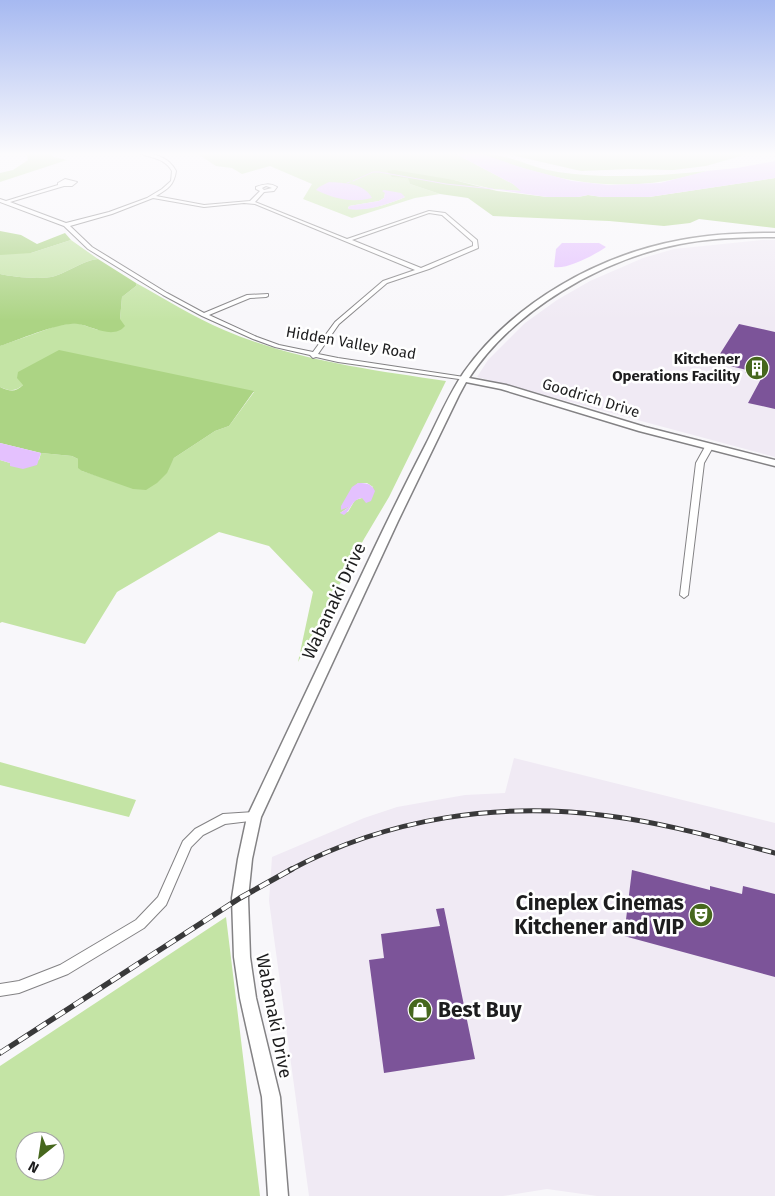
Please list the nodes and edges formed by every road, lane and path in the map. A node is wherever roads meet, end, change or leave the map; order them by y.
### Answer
1 (24, 209) edge
2 (123, 209) edge
3 (269, 209) edge
4 (66, 225) junction
5 (775, 235) edge
6 (348, 240) junction
7 (420, 270) junction
8 (266, 295) dead end
9 (204, 315) junction
10 (313, 356) junction
11 (464, 379) junction
12 (709, 447) junction
13 (775, 462) edge
14 (775, 468) edge
15 (684, 595) dead end
16 (254, 817) junction
17 (0, 990) edge
18 (278, 1196) edge

1 - 4 street, Hidden Valley Road
2 - 4 street
3 - 6 street
4 - 9 street, Hidden Valley Road
5 - 11 street, Wabanaki Drive
6 - 7 street
6 - 7 street
7 - 10 street
8 - 9 street
9 - 10 street, Hidden Valley Road
10 - 11 street, Hidden Valley Road
11 - 12 street, Goodrich Drive
11 - 16 street, Wabanaki Drive
12 - 13 street, Goodrich Drive
12 - 14 street, Goodrich Drive
12 - 15 street
16 - 17 street
16 - 18 street, Wabanaki Drive

